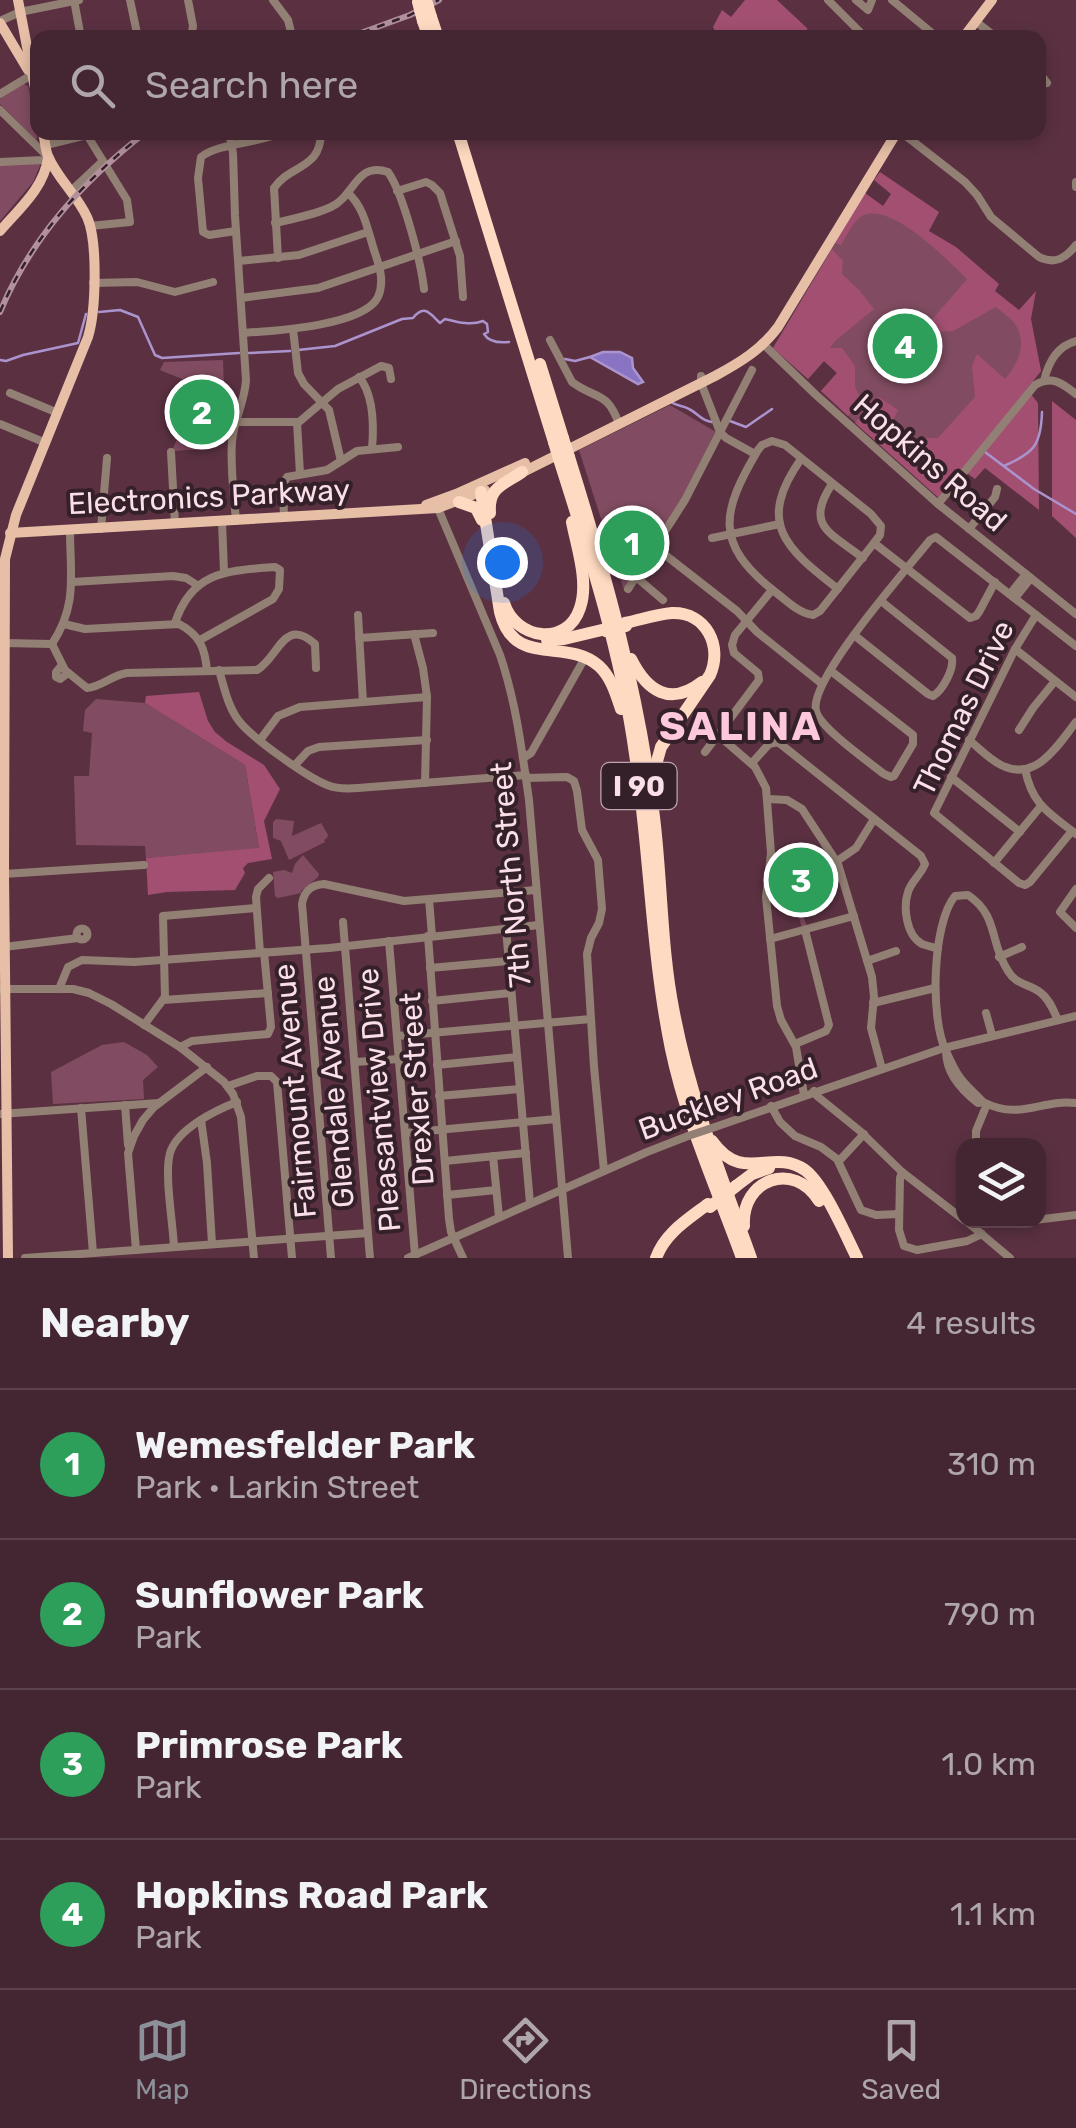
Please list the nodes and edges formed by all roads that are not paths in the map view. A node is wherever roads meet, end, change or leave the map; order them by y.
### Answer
1 (76, 0) edge
2 (130, 0) edge
3 (188, 0) edge
4 (274, 0) edge
5 (828, 0) edge
6 (856, 0) edge
7 (872, 0) edge
8 (892, 0) edge
9 (992, 0) edge
10 (420, 1) edge
11 (19, 6) edge
12 (428, 19) junction
13 (976, 21) junction
14 (0, 22) edge
15 (80, 30) edge
16 (136, 30) edge
17 (191, 30) edge
18 (290, 30) edge
19 (429, 30) edge
20 (434, 30) edge
21 (858, 30) edge
22 (928, 30) edge
23 (969, 30) edge
24 (987, 30) edge
25 (30, 55) edge
26 (30, 67) edge
27 (30, 75) edge
28 (0, 94) edge
29 (0, 110) edge
30 (30, 130) edge
31 (42, 140) edge
32 (90, 140) edge
33 (231, 140) edge
34 (263, 140) edge
35 (321, 140) edge
36 (461, 140) edge
37 (469, 140) edge
38 (894, 140) edge
39 (910, 140) edge
40 (232, 146) junction
41 (48, 157) junction
42 (103, 161) junction
43 (0, 162) edge
44 (68, 186) junction
45 (397, 190) junction
46 (348, 193) junction
47 (30, 195) junction
48 (275, 222) junction
49 (90, 226) junction
50 (0, 231) edge
51 (236, 231) junction
52 (368, 232) junction
53 (456, 242) junction
54 (1076, 246) edge
55 (417, 254) junction
56 (278, 258) junction
57 (239, 261) junction
58 (379, 266) junction
59 (93, 282) junction
60 (213, 282) dead end
61 (424, 289) dead end
62 (463, 297) dead end
63 (241, 298) junction
64 (294, 329) junction
65 (243, 333) junction
66 (550, 340) dead end
67 (1076, 341) edge
68 (761, 342) junction
69 (752, 370) dead end
70 (359, 377) junction
71 (390, 379) dead end
72 (699, 379) junction
73 (1044, 380) junction
74 (10, 393) dead end
75 (1076, 394) edge
76 (322, 403) junction
77 (58, 413) junction
78 (618, 421) junction
79 (236, 422) junction
80 (298, 422) junction
81 (0, 424) edge
82 (720, 432) junction
83 (558, 440) junction
84 (46, 443) junction
85 (398, 447) dead end
86 (372, 450) junction
87 (171, 452) dead end
88 (755, 454) junction
89 (107, 458) dead end
90 (801, 459) junction
91 (341, 461) junction
92 (564, 462) junction
93 (522, 472) junction
94 (300, 474) junction
95 (832, 484) junction
96 (481, 488) junction
97 (997, 489) dead end
98 (446, 504) junction
99 (938, 504) junction
100 (284, 518) junction
101 (222, 521) junction
102 (236, 521) junction
103 (174, 524) junction
104 (780, 524) junction
105 (101, 529) junction
106 (969, 529) junction
107 (70, 530) junction
108 (10, 533) junction
109 (730, 534) junction
110 (712, 538) dead end
111 (490, 542) junction
112 (874, 543) junction
113 (655, 547) junction
114 (862, 558) junction
115 (907, 568) junction
116 (224, 572) junction
117 (1028, 576) junction
118 (636, 577) junction
119 (72, 582) junction
120 (995, 582) junction
121 (198, 585) junction
122 (498, 586) junction
123 (628, 589) dead end
124 (838, 589) junction
125 (772, 590) junction
126 (1012, 596) junction
127 (663, 600) dead end
128 (881, 601) junction
129 (500, 604) junction
130 (1036, 614) junction
131 (1076, 614) edge
132 (358, 615) dead end
133 (746, 622) junction
134 (175, 623) junction
135 (64, 624) junction
136 (617, 628) junction
137 (433, 633) dead end
138 (414, 634) junction
139 (854, 635) junction
140 (359, 638) junction
141 (200, 640) junction
142 (4, 643) junction
143 (52, 644) junction
144 (1076, 646) edge
145 (1015, 649) junction
146 (582, 662) dead end
147 (316, 668) dead end
148 (219, 670) junction
149 (207, 671) junction
150 (831, 671) junction
151 (1055, 681) junction
152 (822, 684) junction
153 (428, 697) junction
154 (1076, 698) edge
155 (363, 702) junction
156 (1075, 724) edge
157 (1019, 730) dead end
158 (717, 734) junction
159 (260, 740) junction
160 (426, 740) junction
161 (969, 740) junction
162 (705, 752) dead end
163 (523, 758) junction
164 (752, 763) junction
165 (294, 764) junction
166 (1025, 768) junction
167 (951, 776) junction
168 (526, 777) junction
169 (638, 778) junction
170 (425, 783) junction
171 (768, 799) junction
172 (1041, 806) junction
173 (654, 817) junction
174 (874, 818) junction
175 (1020, 832) junction
176 (1074, 832) edge
177 (836, 861) junction
178 (994, 863) junction
179 (144, 865) dead end
180 (4, 874) junction
181 (269, 878) dead end
182 (1076, 889) edge
183 (536, 890) junction
184 (2, 900) edge
185 (429, 900) junction
186 (256, 908) junction
187 (854, 916) junction
188 (343, 922) dead end
189 (540, 925) junction
190 (1076, 928) edge
191 (506, 929) junction
192 (805, 930) junction
193 (430, 936) junction
194 (78, 938) dead end
195 (770, 939) junction
196 (389, 941) junction
197 (4, 946) junction
198 (345, 947) junction
199 (1022, 947) dead end
200 (938, 948) junction
201 (306, 950) junction
202 (896, 951) dead end
203 (262, 953) junction
204 (1000, 957) junction
205 (164, 960) junction
206 (508, 961) junction
207 (868, 961) junction
208 (430, 968) junction
209 (935, 988) junction
210 (2, 989) edge
211 (59, 989) junction
212 (268, 994) junction
213 (511, 994) junction
214 (164, 1000) junction
215 (432, 1000) junction
216 (873, 1003) junction
217 (986, 1013) dead end
218 (1076, 1016) edge
219 (591, 1018) junction
220 (1058, 1020) junction
221 (548, 1022) junction
222 (144, 1025) junction
223 (514, 1025) junction
224 (434, 1032) junction
225 (992, 1035) junction
226 (397, 1036) junction
227 (795, 1044) junction
228 (180, 1047) junction
229 (2, 1048) edge
230 (945, 1050) junction
231 (517, 1057) junction
232 (399, 1059) junction
233 (355, 1062) junction
234 (437, 1064) junction
235 (207, 1068) junction
236 (882, 1068) junction
237 (228, 1086) junction
238 (520, 1089) junction
239 (814, 1091) junction
240 (804, 1095) junction
241 (440, 1096) junction
242 (237, 1102) junction
243 (985, 1103) junction
244 (158, 1104) junction
245 (1076, 1104) edge
246 (125, 1105) junction
247 (771, 1106) junction
248 (81, 1108) junction
249 (699, 1112) junction
250 (3, 1114) edge
251 (556, 1119) junction
252 (201, 1120) junction
253 (523, 1122) junction
254 (442, 1130) junction
255 (405, 1133) junction
256 (864, 1134) junction
257 (976, 1138) edge
258 (128, 1153) junction
259 (526, 1153) junction
260 (493, 1156) junction
261 (445, 1161) junction
262 (839, 1161) junction
263 (775, 1162) junction
264 (604, 1171) junction
265 (902, 1172) junction
266 (735, 1184) junction
267 (496, 1190) junction
268 (561, 1190) junction
269 (448, 1195) junction
270 (530, 1203) junction
271 (899, 1214) junction
272 (956, 1214) edge
273 (1076, 1215) edge
274 (499, 1218) junction
275 (830, 1218) junction
276 (1046, 1219) edge
277 (974, 1228) edge
278 (368, 1232) junction
279 (982, 1234) junction
280 (4, 1235) edge
281 (330, 1236) junction
282 (291, 1238) junction
283 (453, 1238) junction
284 (252, 1241) junction
285 (212, 1244) junction
286 (943, 1246) junction
287 (176, 1247) junction
288 (92, 1253) junction
289 (134, 1253) edge
290 (411, 1257) edge
291 (853, 1257) edge
292 (8, 1258) edge
293 (25, 1258) edge
294 (179, 1258) edge
295 (254, 1258) edge
296 (292, 1258) edge
297 (331, 1258) edge
298 (370, 1258) edge
299 (463, 1258) edge
300 (568, 1258) edge
301 (658, 1258) edge
302 (740, 1258) edge
303 (751, 1258) edge
304 (945, 1258) edge
305 (1010, 1258) edge

1 - 11 street
1 - 15 street
2 - 16 street
3 - 17 street
4 - 18 street
5 - 21 street
6 - 7 street
8 - 22 street
9 - 13 main road
10 - 12 highway, bridge
11 - 14 street
11 - 25 main road
12 - 19 highway
12 - 20 highway
13 - 23 main road
13 - 24 street
14 - 26 main road
27 - 28 street
29 - 30 street
31 - 41 main road
32 - 42 street
33 - 40 street
34 - 40 street
35 - 48 street
36 - 83 highway, I 90
37 - 83 highway, I 90
38 - 68 main road
39 - 54 street
40 - 51 street
40 - 51 street
41 - 43 street
41 - 44 main road
41 - 47 main road
42 - 44 street
42 - 49 street
44 - 47 main road
44 - 49 main road
45 - 46 street
45 - 53 street
45 - 55 street
46 - 48 street
46 - 52 street
47 - 50 main road
48 - 56 street
49 - 59 main road
51 - 57 street
52 - 56 street
52 - 58 street
53 - 55 street
53 - 62 street
55 - 58 street
55 - 61 street
56 - 57 street
57 - 63 street
58 - 63 street
58 - 64 street
59 - 60 street
59 - 77 main road
63 - 65 street
64 - 65 street
64 - 76 street
65 - 79 street
66 - 78 street
67 - 73 street
68 - 72 main road
68 - 72 main road, Electronics Parkway
68 - 99 street, Hopkins Road
69 - 82 street
70 - 71 street
70 - 76 street
70 - 86 street
72 - 78 main road, Electronics Parkway
72 - 78 main road, Electronics Parkway
72 - 82 street
73 - 75 street
73 - 99 street
74 - 77 street
76 - 80 street
76 - 91 street
77 - 84 main road
78 - 93 main road, Electronics Parkway
78 - 96 main road, Electronics Parkway
79 - 80 street
79 - 102 street
80 - 94 street
81 - 84 street
82 - 88 street
82 - 113 street
83 - 92 highway, I 90, bridge
84 - 108 main road
85 - 86 street
86 - 91 street
87 - 103 street
88 - 90 street
88 - 109 street
89 - 105 street
90 - 95 street
90 - 104 street
91 - 94 street
92 - 122 highway
92 - 136 highway, I 90
92 - 169 highway, I 90
93 - 96 main road, Electronics Parkway
93 - 111 highway
94 - 100 street
95 - 112 street
95 - 114 street
96 - 98 main road, Electronics Parkway
96 - 98 main road, Electronics Parkway
96 - 111 highway
97 - 106 street
98 - 100 main road, Electronics Parkway
98 - 111 highway
98 - 163 street, 7th North Street
99 - 106 street, Hopkins Road
100 - 102 main road, Electronics Parkway
101 - 102 main road, Electronics Parkway
101 - 103 main road, Electronics Parkway
101 - 116 street
103 - 105 main road, Electronics Parkway
104 - 109 street
104 - 124 street
105 - 107 main road, Electronics Parkway
106 - 117 street, Hopkins Road
107 - 108 main road, Electronics Parkway
107 - 119 street
108 - 142 main road
109 - 110 street
109 - 125 street
111 - 122 highway
111 - 129 highway
112 - 114 street
112 - 115 street
113 - 118 street
113 - 133 street
114 - 124 street
115 - 120 street
115 - 120 street
115 - 128 street
116 - 121 street
116 - 141 street
117 - 126 street
117 - 131 street, Hopkins Road
118 - 123 street
118 - 127 street
119 - 121 street
119 - 135 street
120 - 126 street
121 - 134 street
122 - 136 highway
124 - 125 street
125 - 133 street
126 - 130 street
128 - 139 street
128 - 139 street
129 - 136 highway
129 - 169 highway
130 - 144 street
130 - 145 street, Thomas Drive
132 - 140 street
133 - 152 street
133 - 158 street
134 - 135 street
134 - 141 street
135 - 143 street
136 - 136 highway
136 - 173 highway, I 90
136 - 173 highway
137 - 138 street
138 - 140 street
138 - 153 street
139 - 150 street
140 - 155 street
141 - 149 street
142 - 143 street
142 - 180 main road
143 - 149 street
145 - 151 street
145 - 161 street, Thomas Drive
146 - 163 street
147 - 148 street
148 - 149 street
148 - 159 street
150 - 152 street
150 - 152 street
151 - 154 street
151 - 157 street
153 - 155 street
153 - 160 street
155 - 159 street
156 - 166 street
158 - 162 street
158 - 164 street
159 - 165 street
160 - 165 street
160 - 170 street
161 - 166 street
161 - 167 street, Thomas Drive
163 - 168 street, 7th North Street
164 - 171 street
164 - 174 street
165 - 170 street
166 - 172 street
167 - 175 street
167 - 178 street, Thomas Drive
168 - 170 street
168 - 183 street, 7th North Street
168 - 219 street
169 - 302 highway, I 90
171 - 177 street
171 - 195 street
172 - 175 street
172 - 176 street
173 - 249 highway, I 90
174 - 177 street
174 - 200 street
175 - 178 street
176 - 178 street, Thomas Drive
177 - 187 street
179 - 180 street
180 - 184 main road
181 - 186 street
182 - 190 street
183 - 185 street
183 - 189 street, 7th North Street
184 - 197 main road
185 - 193 street, Drexler Street
185 - 201 street, Fairmount Avenue
186 - 203 street
186 - 205 street
187 - 192 street
187 - 207 street
188 - 198 street, Glendale Avenue
189 - 191 street
189 - 221 street, 7th North Street
191 - 193 street
191 - 206 street
192 - 195 street
192 - 227 street
193 - 196 street
193 - 208 street, Drexler Street
194 - 197 street
195 - 227 street
196 - 198 street
196 - 226 street, Pleasantview Drive
197 - 210 main road
198 - 201 street
198 - 233 street, Glendale Avenue
199 - 204 street
200 - 204 street
200 - 209 street
201 - 203 street
201 - 281 street, Fairmount Avenue
202 - 207 street
203 - 205 street
203 - 212 street
204 - 220 street
205 - 211 street
205 - 214 street
206 - 208 street
206 - 213 street
207 - 216 street
208 - 215 street, Drexler Street
209 - 216 street
209 - 230 street
210 - 211 street
210 - 229 main road
211 - 222 street
212 - 214 street
212 - 228 street
213 - 215 street
213 - 223 street
214 - 222 street
215 - 224 street, Drexler Street
216 - 236 street
217 - 225 street
218 - 220 street, Buckley Road
219 - 221 street
219 - 264 street
220 - 225 street, Buckley Road
221 - 223 street
221 - 251 street, 7th North Street
222 - 228 street
223 - 224 street
223 - 231 street
224 - 226 street
224 - 234 street, Drexler Street
225 - 230 street, Buckley Road
226 - 232 street, Pleasantview Drive
227 - 240 street
228 - 235 street
229 - 250 main road
230 - 236 street, Buckley Road
230 - 243 street
231 - 234 street
231 - 238 street
232 - 233 street
232 - 255 street, Pleasantview Drive
233 - 278 street, Glendale Avenue
234 - 241 street, Drexler Street
235 - 237 street
235 - 244 street
236 - 239 street, Buckley Road
237 - 242 street
237 - 282 street
238 - 241 street
238 - 253 street
239 - 240 street, Buckley Road
239 - 256 street
240 - 247 street, Buckley Road
241 - 254 street, Drexler Street
242 - 252 street
242 - 284 street
243 - 245 street
243 - 257 street
244 - 246 street
244 - 258 street
246 - 248 street
246 - 258 street
247 - 262 street
247 - 264 street, Buckley Road, bridge
248 - 250 street
248 - 288 street
249 - 263 highway
249 - 303 highway, I 90
250 - 280 main road
251 - 253 street
251 - 268 street, 7th North Street
252 - 285 street
252 - 287 street
253 - 254 street
253 - 259 street
254 - 255 street
254 - 261 street, Drexler Street
255 - 290 street, Pleasantview Drive
256 - 262 street
256 - 265 street
258 - 289 street
259 - 260 street
259 - 270 street
260 - 261 street
260 - 267 street
261 - 269 street, Drexler Street
262 - 271 street
263 - 266 highway
263 - 291 highway
264 - 268 street, Buckley Road
265 - 271 street
265 - 272 street
266 - 275 highway
266 - 301 highway, bridge
267 - 269 street
267 - 274 street
268 - 270 street, Buckley Road
268 - 300 street, 7th North Street
269 - 283 street, Drexler Street
270 - 274 street, Buckley Road
271 - 286 street
273 - 276 street
274 - 283 street, Buckley Road
275 - 291 highway
275 - 303 highway
277 - 279 street
278 - 281 street
278 - 298 street, Glendale Avenue
279 - 286 street
279 - 305 street
280 - 292 main road
281 - 282 street
281 - 297 street, Fairmount Avenue
282 - 284 street
282 - 296 street
283 - 290 street, Buckley Road
283 - 299 street, Drexler Street
284 - 285 street
284 - 295 street
285 - 287 street
286 - 304 street
287 - 289 street
287 - 294 street
288 - 289 street
288 - 293 street

